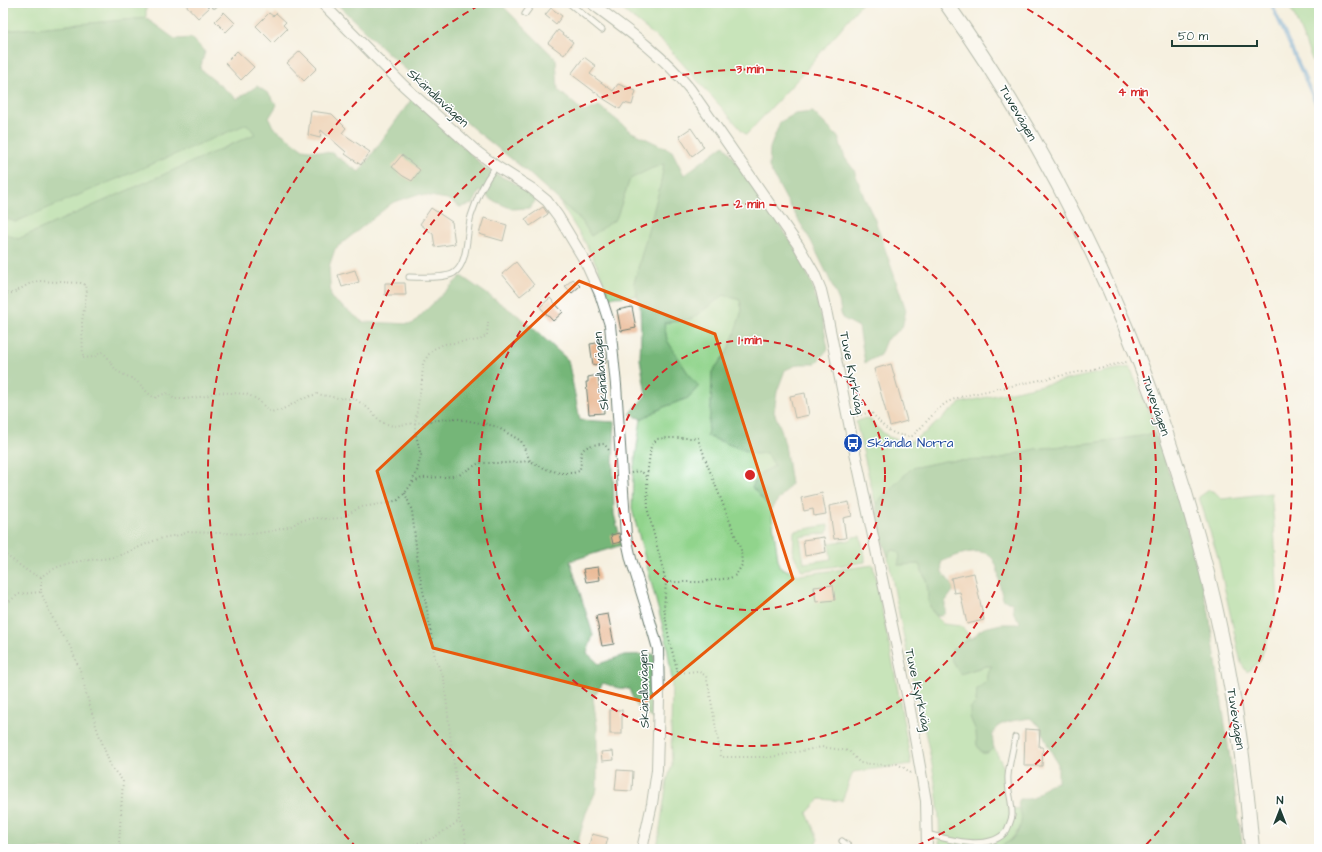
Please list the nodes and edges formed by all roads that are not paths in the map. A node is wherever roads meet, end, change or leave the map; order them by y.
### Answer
1 (322, 3) edge
2 (533, 3) edge
3 (570, 3) edge
4 (591, 3) edge
5 (946, 3) edge
6 (525, 14) dead end
7 (602, 30) dead end
8 (496, 166) junction
9 (409, 277) dead end
10 (1015, 737) dead end
11 (927, 834) junction
12 (842, 842) dead end
13 (642, 849) edge
14 (852, 849) edge
15 (927, 849) edge
16 (1252, 849) edge

1 - 8 street, Skändlavägen
2 - 6 lane
3 - 7 lane
4 - 11 street, Tuve Kyrkväg
5 - 16 main road, Tuvevägen
8 - 9 lane
8 - 13 street, Skändlavägen
10 - 11 lane
11 - 15 street, Tuve Kyrkväg
12 - 14 lane

